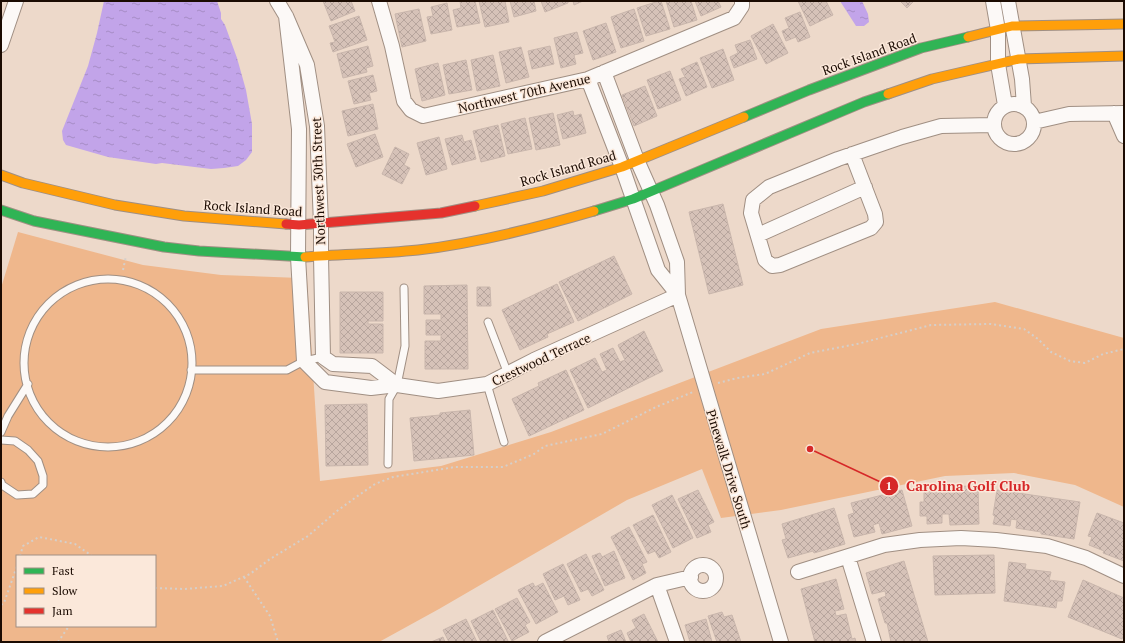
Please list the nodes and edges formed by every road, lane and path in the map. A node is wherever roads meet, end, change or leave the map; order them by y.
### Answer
1 (16, 1) edge
2 (277, 1) edge
3 (379, 1) edge
4 (994, 1) edge
5 (1008, 1) edge
6 (742, 4) edge
7 (286, 16) junction
8 (1124, 24) edge
9 (1012, 26) junction
10 (998, 30) junction
11 (1, 45) edge
12 (1124, 56) edge
13 (1019, 60) junction
14 (998, 64) junction
15 (604, 72) junction
16 (588, 79) junction
17 (1005, 105) junction
18 (1024, 106) junction
19 (1119, 113) edge
20 (1034, 122) junction
21 (993, 125) junction
22 (1124, 136) edge
23 (852, 154) junction
24 (637, 160) junction
25 (622, 167) junction
26 (1, 175) edge
27 (865, 187) junction
28 (651, 191) junction
29 (633, 199) junction
30 (1, 210) edge
31 (322, 224) junction
32 (298, 225) junction
33 (758, 235) junction
34 (126, 255) dead end
35 (321, 256) junction
36 (298, 257) junction
37 (123, 270) dead end
38 (404, 288) dead end
39 (678, 296) junction
40 (488, 322) dead end
41 (1124, 349) edge
42 (323, 357) junction
43 (304, 361) junction
44 (191, 370) junction
45 (508, 374) junction
46 (28, 384) junction
47 (487, 384) junction
48 (397, 385) junction
49 (705, 388) junction
50 (1, 432) edge
51 (1, 440) edge
52 (504, 442) dead end
53 (388, 464) dead end
54 (1, 482) edge
55 (20, 555) edge
56 (91, 555) edge
57 (848, 557) junction
58 (16, 569) edge
59 (798, 572) dead end
60 (1124, 576) edge
61 (244, 577) junction
62 (691, 577) dead end
63 (657, 585) junction
64 (156, 588) edge
65 (1, 605) edge
66 (68, 627) edge
67 (58, 642) edge
68 (278, 642) edge
69 (545, 642) edge
70 (678, 642) edge
71 (781, 642) edge
72 (874, 642) edge

1 - 11 street
2 - 7 street, Northwest 30th Street
3 - 16 street, Northwest 70th Avenue
4 - 10 street
5 - 9 street
6 - 15 street, Northwest 70th Avenue
7 - 31 street, Northwest 30th Street
7 - 32 street, Northwest 30th Street
8 - 9 main road, Rock Island Road
9 - 10 main road, Rock Island Road
9 - 13 street
10 - 14 street
10 - 24 main road, Rock Island Road
12 - 13 main road
13 - 14 main road
13 - 18 street
14 - 17 street
14 - 28 main road
15 - 16 street, Northwest 70th Avenue
15 - 24 street, Pinewalk Drive South
16 - 25 street, Pinewalk Drive South
17 - 18 street
17 - 21 street
18 - 20 street
19 - 20 street
19 - 22 street
20 - 21 street
21 - 23 street
23 - 27 street
23 - 33 street
24 - 25 main road, Rock Island Road
24 - 28 street, Pinewalk Drive South
25 - 29 street, Pinewalk Drive South
25 - 31 main road, Rock Island Road
26 - 32 main road, Rock Island Road
27 - 33 street
27 - 33 street
28 - 29 main road
28 - 39 street, Pinewalk Drive South
29 - 35 main road
29 - 39 street, Pinewalk Drive South
30 - 36 main road
31 - 32 main road, Rock Island Road
31 - 35 street, Northwest 30th Street
32 - 36 street, Northwest 30th Street
34 - 37 path
35 - 36 main road
35 - 42 street
36 - 43 street
38 - 48 lane
39 - 45 street, Crestwood Terrace
39 - 49 street, Pinewalk Drive South
40 - 45 lane
41 - 49 path
42 - 43 lane
42 - 48 street, Crestwood Terrace
43 - 44 lane
43 - 48 street, Crestwood Terrace
44 - 46 lane
44 - 46 lane
45 - 47 street, Crestwood Terrace
46 - 50 lane
47 - 48 street, Crestwood Terrace
47 - 52 lane
48 - 53 lane
49 - 61 path
49 - 71 street, Pinewalk Drive South
51 - 54 lane
55 - 56 path
57 - 59 street
57 - 60 street
57 - 72 street
58 - 65 path
61 - 64 path
61 - 68 path
62 - 63 street
63 - 69 street
63 - 70 street
66 - 67 path

